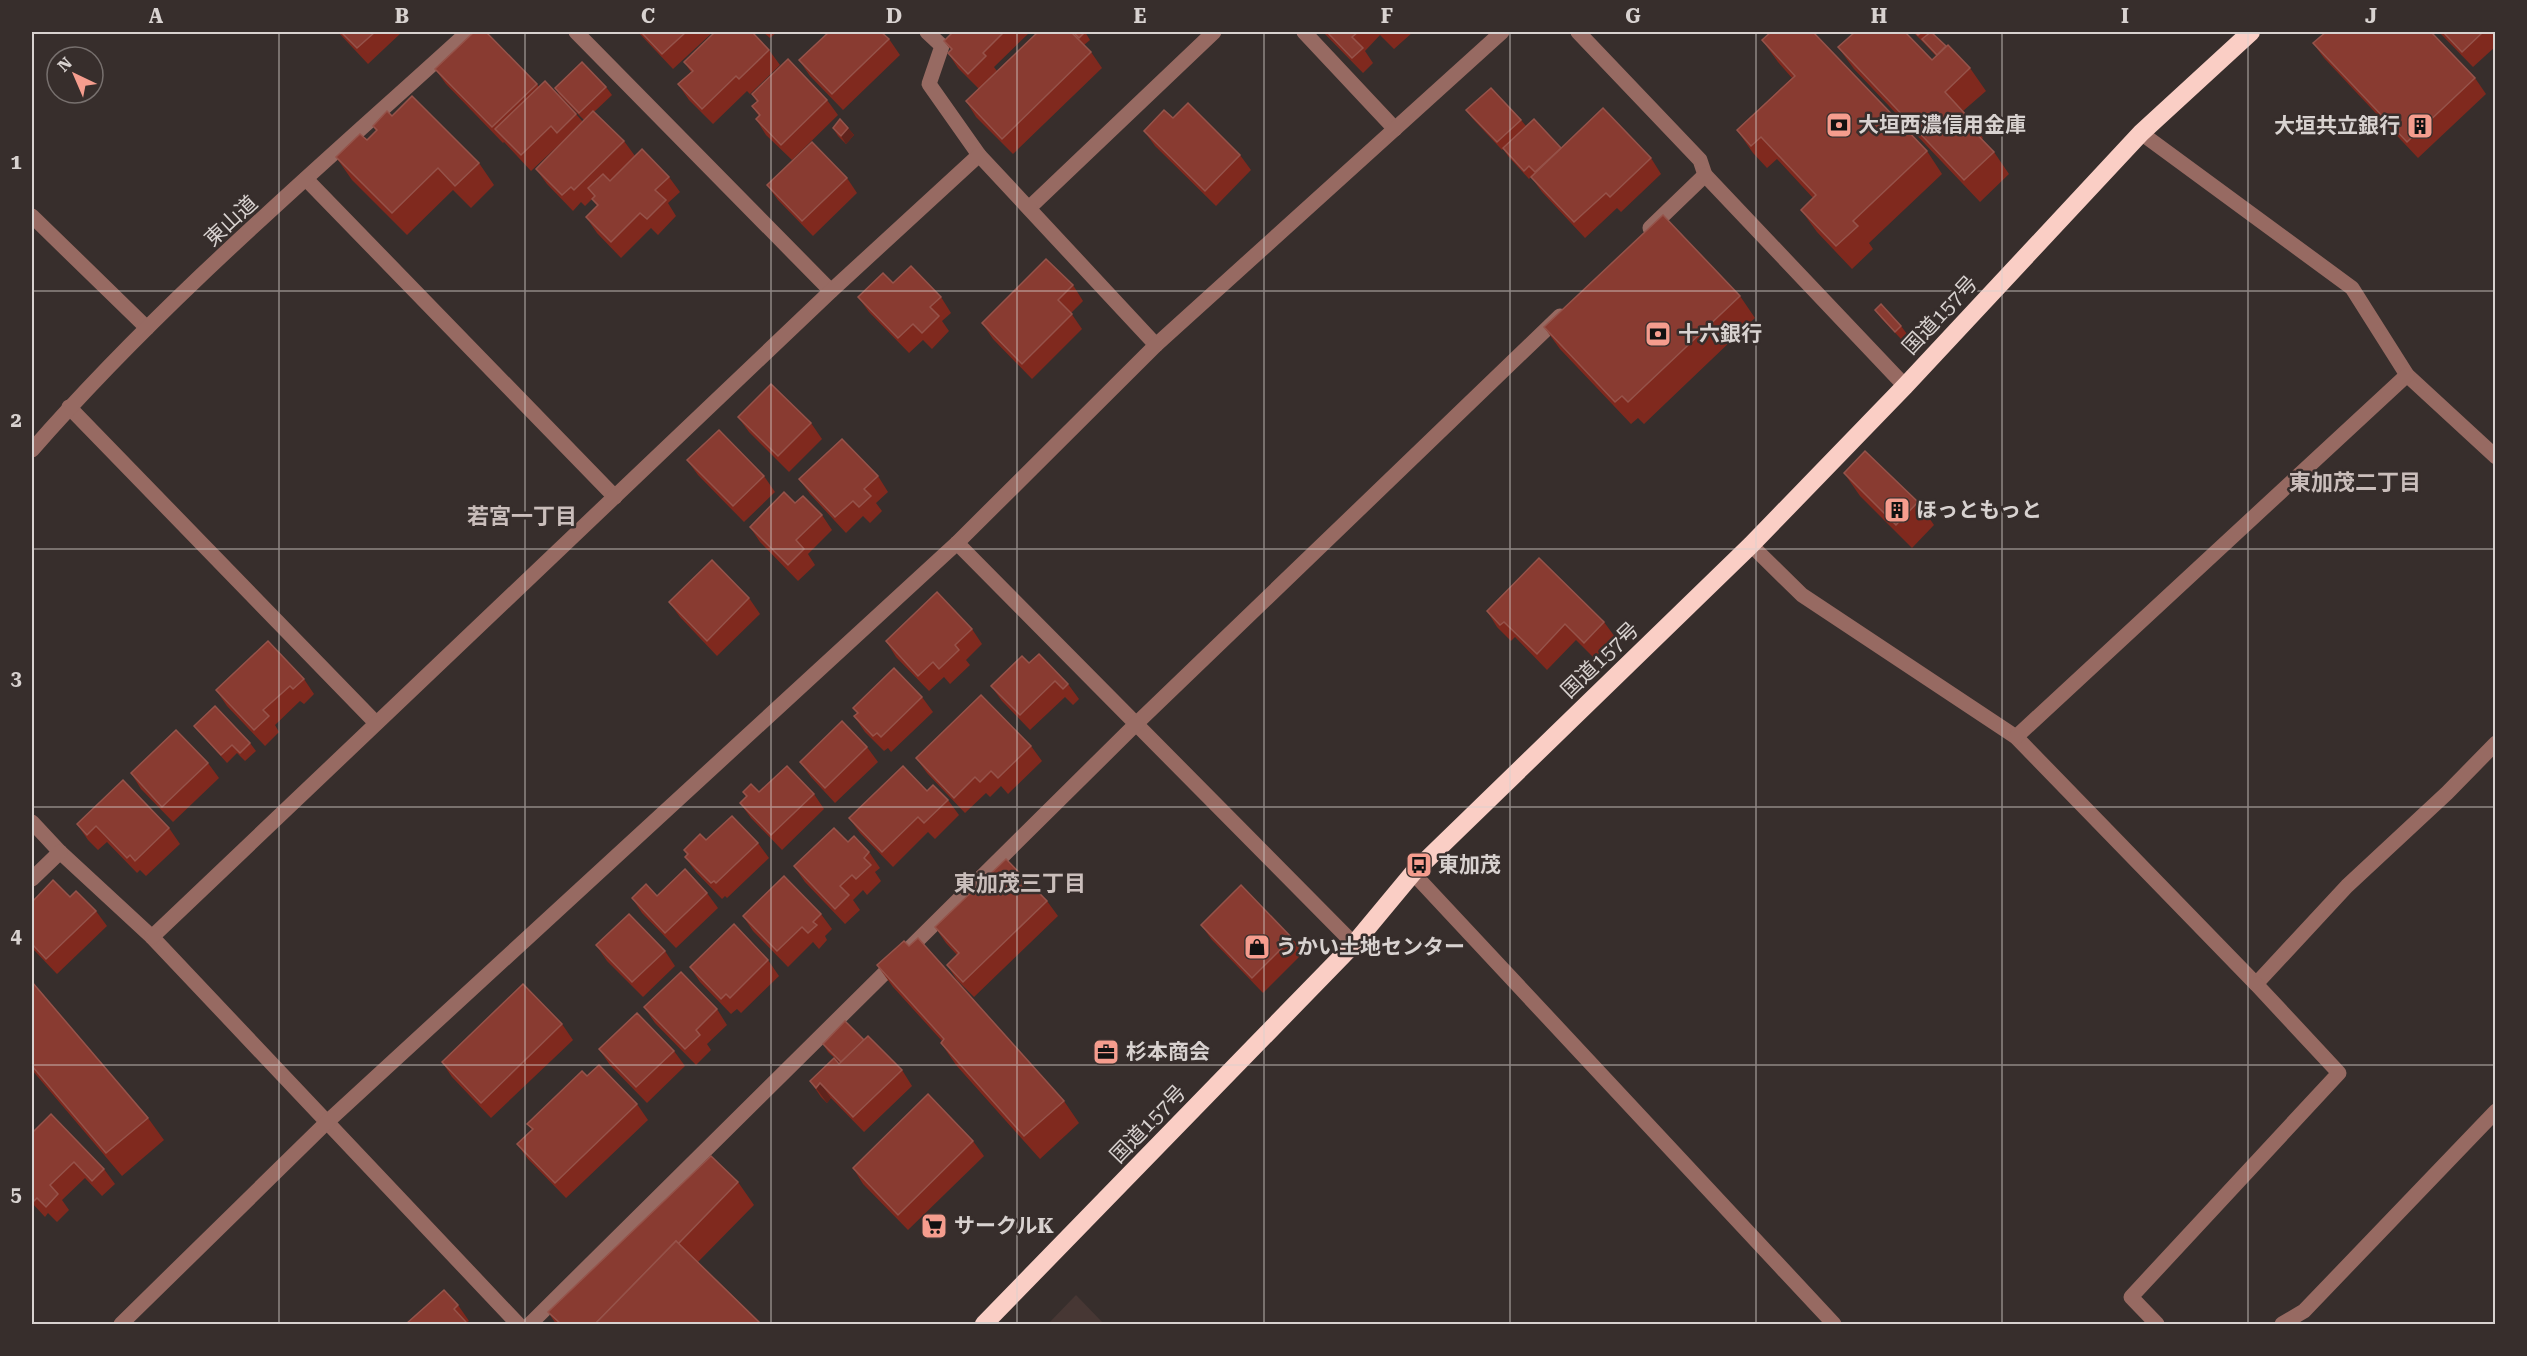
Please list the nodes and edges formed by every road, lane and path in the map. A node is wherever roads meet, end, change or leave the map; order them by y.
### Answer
1 (468, 32) edge
2 (576, 32) edge
3 (927, 32) edge
4 (1214, 32) edge
5 (1304, 32) edge
6 (1502, 32) edge
7 (1578, 32) edge
8 (2251, 32) edge
9 (1395, 129) junction
10 (2140, 133) junction
11 (979, 155) junction
12 (1705, 175) junction
13 (306, 179) junction
14 (1029, 208) junction
15 (32, 216) edge
16 (1636, 242) edge
17 (831, 291) junction
18 (1568, 308) edge
19 (147, 328) junction
20 (1156, 345) junction
21 (2407, 375) junction
22 (1905, 386) junction
23 (69, 407) junction
24 (32, 450) edge
25 (2496, 457) edge
26 (615, 497) junction
27 (957, 543) junction
28 (1751, 545) junction
29 (376, 723) junction
30 (1137, 723) junction
31 (2016, 737) junction
32 (2496, 743) edge
33 (32, 822) edge
34 (60, 852) junction
35 (1413, 873) junction
36 (32, 879) edge
37 (152, 937) junction
38 (1354, 944) junction
39 (2256, 984) junction
40 (2496, 1111) edge
41 (326, 1123) junction
42 (121, 1324) edge
43 (518, 1324) edge
44 (530, 1324) edge
45 (984, 1324) edge
46 (1834, 1324) edge
47 (2157, 1324) edge
48 (2282, 1324) edge

1 - 13 street, 東山道
2 - 17 street
3 - 11 street
4 - 14 street
5 - 9 street
6 - 9 street
7 - 12 street
8 - 10 highway, 国道157号
9 - 20 street
10 - 21 street
10 - 22 highway, 国道157号
11 - 14 street
11 - 17 street
12 - 16 street
12 - 22 street
13 - 19 street, 東山道
13 - 26 street
14 - 20 street
15 - 19 street
17 - 26 street
18 - 30 street
19 - 23 street, 東山道
20 - 27 street
21 - 25 street
21 - 31 street
22 - 28 highway, 国道157号
23 - 24 street, 東山道
23 - 29 street
26 - 29 street
27 - 30 street
27 - 41 street
28 - 31 street
28 - 35 highway, 国道157号
29 - 37 street
30 - 38 street
30 - 44 street
31 - 39 street
32 - 39 street
33 - 34 street
34 - 36 street
34 - 37 street
35 - 38 highway, 国道157号
35 - 46 street
37 - 41 street
38 - 45 highway, 国道157号
39 - 47 street
40 - 48 street
41 - 42 street
41 - 43 street

